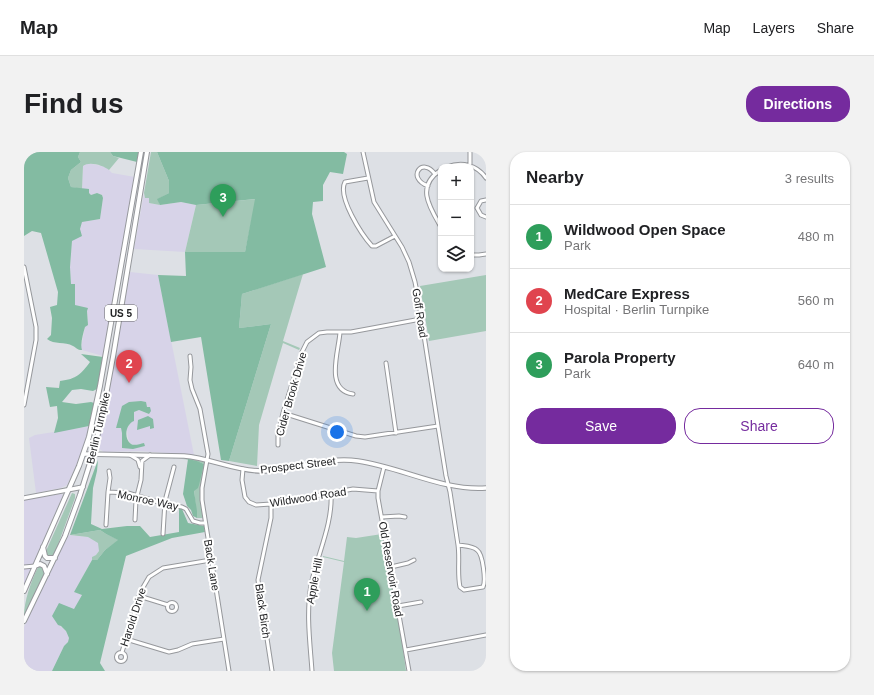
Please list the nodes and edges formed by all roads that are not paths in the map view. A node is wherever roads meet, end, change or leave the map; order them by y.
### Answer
1 (141, 152) edge
2 (148, 152) edge
3 (363, 152) edge
4 (470, 152) edge
5 (470, 164) edge
6 (474, 167) edge
7 (438, 172) edge
8 (435, 174) junction
9 (368, 178) junction
10 (486, 178) edge
11 (428, 186) junction
12 (486, 200) edge
13 (486, 217) edge
14 (438, 222) edge
15 (395, 236) junction
16 (474, 254) edge
17 (486, 254) edge
18 (24, 267) edge
19 (421, 319) junction
20 (340, 332) junction
21 (105, 356) junction
22 (190, 356) dead end
23 (113, 357) junction
24 (386, 364) dead end
25 (354, 394) dead end
26 (24, 405) edge
27 (283, 413) junction
28 (438, 426) junction
29 (396, 433) junction
30 (278, 444) dead end
31 (84, 454) junction
32 (93, 454) junction
33 (128, 454) junction
34 (151, 455) junction
35 (208, 460) junction
36 (174, 467) dead end
37 (384, 467) junction
38 (243, 469) junction
39 (141, 470) junction
40 (109, 472) dead end
41 (448, 484) junction
42 (83, 487) junction
43 (486, 488) edge
44 (68, 490) junction
45 (378, 491) junction
46 (108, 492) junction
47 (331, 493) junction
48 (137, 495) junction
49 (24, 498) edge
50 (165, 504) junction
51 (271, 504) junction
52 (382, 517) junction
53 (405, 517) dead end
54 (135, 520) dead end
55 (205, 522) junction
56 (106, 525) dead end
57 (163, 534) dead end
58 (458, 545) junction
59 (43, 547) junction
60 (55, 558) junction
61 (211, 560) junction
62 (414, 560) dead end
63 (35, 566) junction
64 (24, 567) edge
65 (391, 567) junction
66 (47, 574) junction
67 (24, 591) edge
68 (140, 596) junction
69 (421, 602) dead end
70 (168, 605) dead end
71 (398, 606) junction
72 (24, 621) edge
73 (486, 635) edge
74 (126, 639) junction
75 (224, 639) junction
76 (406, 650) junction
77 (122, 652) dead end
78 (229, 671) edge
79 (272, 671) edge
80 (312, 671) edge
81 (409, 671) edge

1 - 21 highway, Berlin Turnpike / US 5
2 - 23 highway, Berlin Turnpike / US 5
3 - 9 street, Goff Road
4 - 5 street
6 - 10 street
7 - 8 street
8 - 11 street
8 - 11 street
9 - 15 street, Goff Road
9 - 15 street
11 - 14 street
12 - 13 street
15 - 19 street, Goff Road
16 - 17 street
18 - 26 street
19 - 20 street, Cider Brook Drive
19 - 28 street, Goff Road
20 - 25 street
20 - 27 street, Cider Brook Drive
21 - 23 highway
21 - 31 highway, Berlin Turnpike / US 5
22 - 35 street, Back Lane
23 - 32 highway, Berlin Turnpike / US 5
24 - 29 street
27 - 29 street
27 - 30 street, Cider Brook Drive
28 - 29 street
28 - 41 street, Goff Road
31 - 32 main road, Prospect Street
31 - 44 highway, Berlin Turnpike / US 5
32 - 33 main road, Prospect Street
32 - 42 highway, Berlin Turnpike / US 5
33 - 34 main road, Prospect Street
33 - 39 street
34 - 35 main road, Prospect Street
34 - 39 street
35 - 38 main road, Prospect Street
35 - 55 street, Back Lane
36 - 50 street
37 - 38 main road, Prospect Street
37 - 41 main road, Prospect Street
37 - 45 street, Old Reservoir Road
38 - 51 street, Wildwood Road
39 - 48 street
40 - 46 street
41 - 43 main road, Prospect Street
41 - 58 street, Goff Road
42 - 44 main road
42 - 60 highway, Berlin Turnpike / US 5
44 - 49 main road
44 - 59 highway, Berlin Turnpike / US 5
45 - 47 street, Wildwood Road
45 - 52 street, Old Reservoir Road
46 - 48 street, Monroe Way
46 - 56 street
47 - 51 street, Wildwood Road
47 - 80 street, Apple Hill
48 - 50 street, Monroe Way
48 - 54 street
50 - 55 street, Monroe Way
50 - 57 street
51 - 79 street, Black Birch
52 - 53 street
52 - 65 street, Old Reservoir Road
55 - 61 street, Back Lane
58 - 58 street, Goff Road
59 - 60 highway
59 - 63 highway, Berlin Turnpike / US 5
60 - 66 highway, Berlin Turnpike / US 5
61 - 68 street, Harold Drive
61 - 75 street, Back Lane
62 - 65 street
63 - 64 street
63 - 66 highway
63 - 67 highway, Berlin Turnpike / US 5
65 - 71 street, Old Reservoir Road
66 - 72 highway, Berlin Turnpike / US 5
68 - 70 street
68 - 74 street, Harold Drive
69 - 71 street
71 - 76 street, Old Reservoir Road
73 - 76 street
74 - 75 street
74 - 77 street, Harold Drive
75 - 78 street, Back Lane
76 - 81 street, Old Reservoir Road

